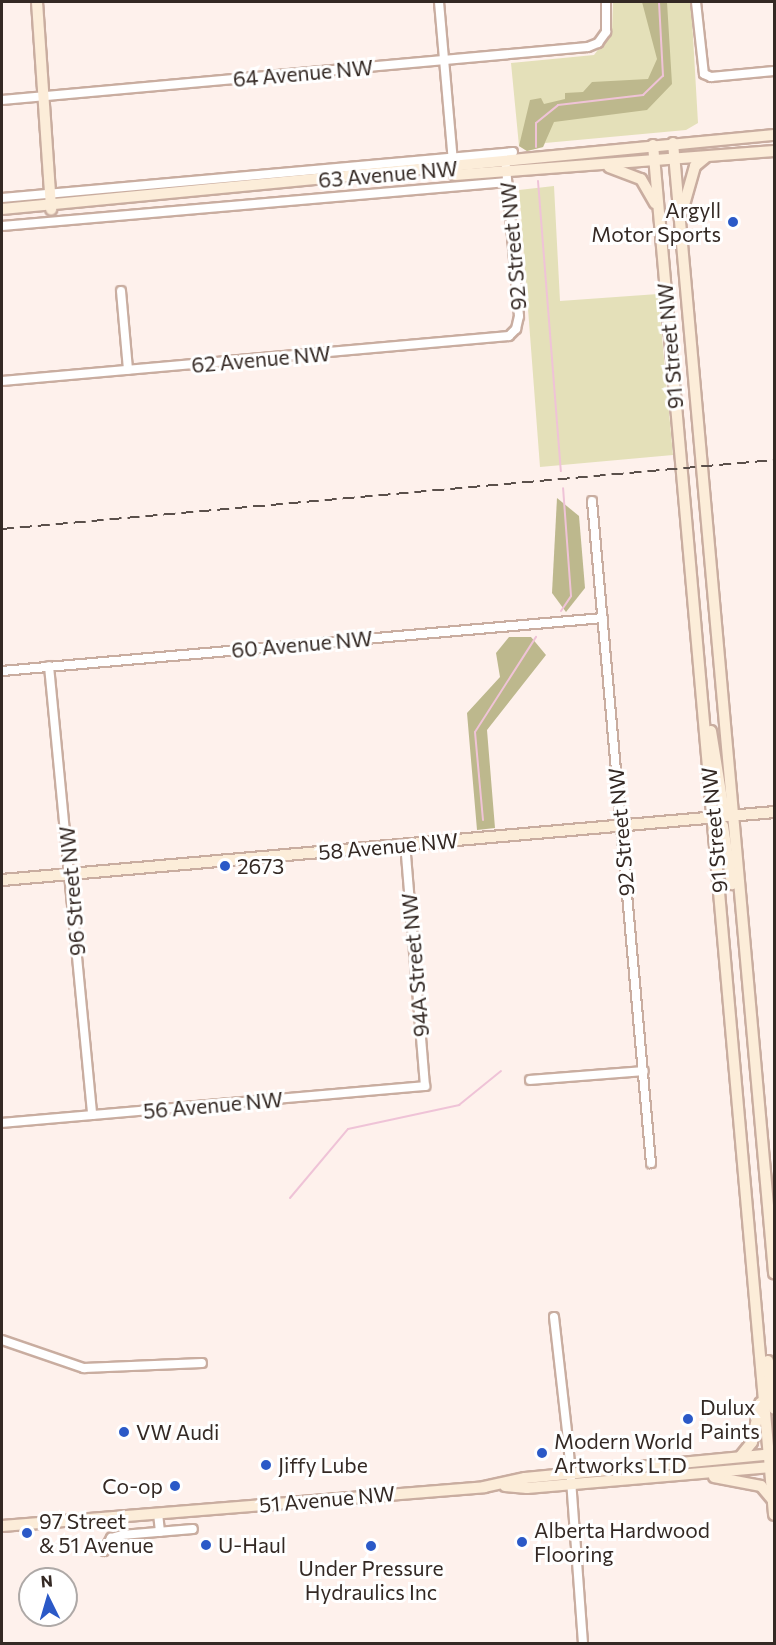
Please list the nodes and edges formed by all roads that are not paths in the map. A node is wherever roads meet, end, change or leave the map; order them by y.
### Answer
1 (30, 2) edge
2 (37, 2) edge
3 (439, 2) edge
4 (606, 2) edge
5 (696, 2) edge
6 (444, 60) junction
7 (774, 71) edge
8 (42, 96) junction
9 (2, 100) edge
10 (774, 135) edge
11 (673, 143) junction
12 (653, 145) junction
13 (774, 151) edge
14 (513, 152) dead end
15 (707, 157) junction
16 (675, 160) junction
17 (654, 161) junction
18 (603, 163) junction
19 (453, 167) junction
20 (507, 172) junction
21 (2, 198) edge
22 (51, 208) junction
23 (2, 209) edge
24 (658, 211) junction
25 (2, 216) edge
26 (680, 221) junction
27 (2, 226) edge
28 (121, 291) dead end
29 (516, 328) joint
30 (128, 370) junction
31 (2, 381) edge
32 (592, 501) dead end
33 (603, 618) junction
34 (49, 666) junction
35 (2, 671) edge
36 (702, 696) junction
37 (774, 812) edge
38 (733, 816) junction
39 (713, 817) junction
40 (620, 825) junction
41 (405, 844) junction
42 (70, 873) junction
43 (2, 880) edge
44 (742, 928) junction
45 (644, 1071) junction
46 (530, 1080) dead end
47 (425, 1086) joint
48 (92, 1115) junction
49 (2, 1123) edge
50 (651, 1162) dead end
51 (774, 1272) edge
52 (554, 1317) dead end
53 (759, 1336) junction
54 (2, 1340) edge
55 (202, 1363) dead end
56 (762, 1373) junction
57 (774, 1409) edge
58 (740, 1457) junction
59 (772, 1461) edge
60 (684, 1474) junction
61 (570, 1479) junction
62 (773, 1502) edge
63 (158, 1513) junction
64 (774, 1515) edge
65 (2, 1518) edge
66 (21, 1524) junction
67 (2, 1526) edge
68 (193, 1529) dead end
69 (160, 1532) junction
70 (104, 1551) dead end
71 (584, 1644) edge

1 - 8 main road
2 - 8 main road
3 - 6 street
4 - 6 street, 64 Avenue NW
5 - 7 street
6 - 8 street, 64 Avenue NW
6 - 19 street
8 - 9 street, 64 Avenue NW
8 - 22 main road
10 - 11 main road, 63 Avenue NW
11 - 12 main road, 63 Avenue NW
11 - 16 main road, 91 Street NW
12 - 17 main road, 91 Street NW
12 - 20 main road, 63 Avenue NW
13 - 15 main road, 63 Avenue NW
14 - 19 street, 63 Avenue NW
15 - 16 main road, 63 Avenue NW
15 - 26 main road
16 - 17 main road, 63 Avenue NW
16 - 26 main road, 91 Street NW
17 - 18 main road, 63 Avenue NW
17 - 24 main road, 91 Street NW
18 - 20 main road, 63 Avenue NW
18 - 24 main road
19 - 20 main road, 63 Avenue NW
19 - 22 main road, 63 Avenue NW
19 - 22 street, 63 Avenue NW
20 - 22 street, 63 Avenue NW
20 - 29 street, 92 Street NW
21 - 22 street, 63 Avenue NW
22 - 23 main road, 63 Avenue NW
22 - 25 main road, 63 Avenue NW
22 - 27 street, 63 Avenue NW
24 - 36 main road, 91 Street NW
26 - 38 main road, 91 Street NW
28 - 30 street
29 - 30 street, 62 Avenue NW
30 - 31 street, 62 Avenue NW
32 - 33 street, 92 Street NW
33 - 34 street, 60 Avenue NW
33 - 40 street, 92 Street NW
34 - 35 street, 60 Avenue NW
34 - 42 street, 96 Street NW
36 - 38 main road
36 - 39 main road, 91 Street NW
37 - 38 main road, 58 Avenue NW
38 - 39 main road, 58 Avenue NW
38 - 44 main road, 91 Street NW
39 - 40 main road, 58 Avenue NW
39 - 44 main road
39 - 53 main road, 91 Street NW
40 - 41 main road, 58 Avenue NW
40 - 45 street, 92 Street NW
41 - 42 main road, 58 Avenue NW
41 - 47 street, 94A Street NW
42 - 43 main road, 58 Avenue NW
42 - 48 street, 96 Street NW
44 - 51 main road, 91 Street NW
45 - 46 street
45 - 50 street, 92 Street NW
47 - 48 street, 56 Avenue NW
48 - 49 street, 56 Avenue NW
52 - 61 street
53 - 56 main road, 91 Street NW
53 - 57 main road
54 - 55 street
56 - 58 main road
56 - 59 main road, 91 Street NW
58 - 59 main road, 51 Avenue NW
58 - 61 main road, 51 Avenue NW
59 - 60 main road, 51 Avenue NW
59 - 62 main road, 91 Street NW
60 - 61 main road, 51 Avenue NW
60 - 62 main road
61 - 63 main road, 51 Avenue NW
61 - 71 street
62 - 64 main road, 91 Street NW
63 - 66 main road, 51 Avenue NW
63 - 69 street
65 - 66 main road
66 - 67 main road, 51 Avenue NW
68 - 69 street
69 - 70 street

